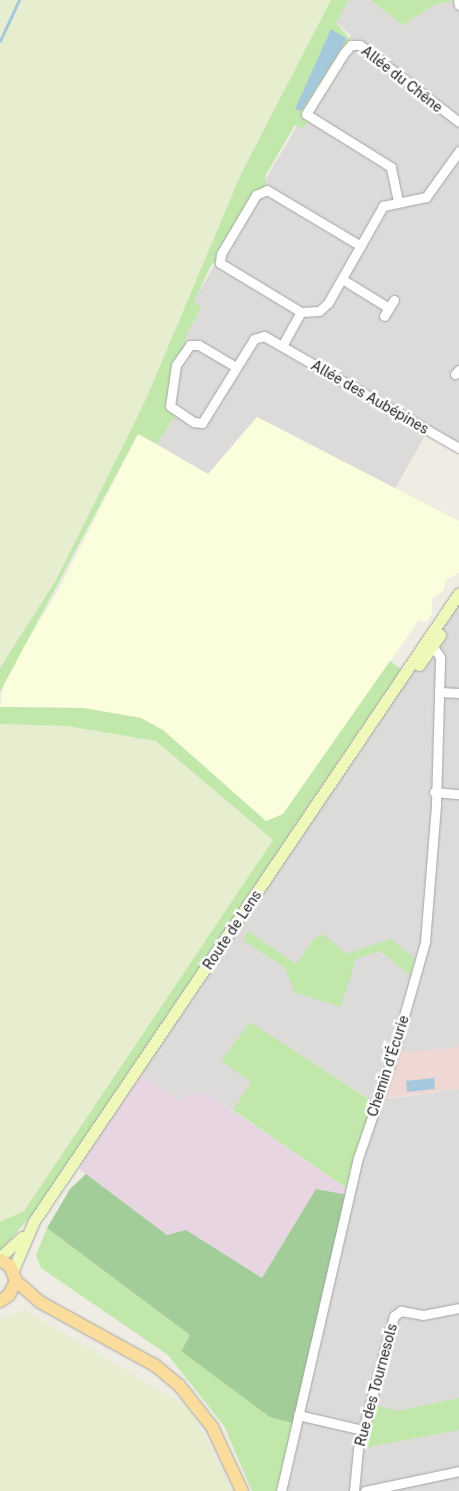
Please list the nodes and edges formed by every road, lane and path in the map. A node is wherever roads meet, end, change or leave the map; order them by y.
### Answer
1 (458, 0) edge
2 (459, 5) edge
3 (459, 122) edge
4 (459, 150) edge
5 (398, 201) junction
6 (361, 246) junction
7 (342, 279) junction
8 (301, 312) junction
9 (384, 316) dead end
10 (282, 346) junction
11 (236, 368) junction
12 (459, 448) edge
13 (459, 593) edge
14 (459, 606) edge
15 (431, 642) junction
16 (439, 692) junction
17 (459, 692) edge
18 (434, 792) junction
19 (459, 794) edge
20 (27, 1232) junction
21 (0, 1258) edge
22 (14, 1276) junction
23 (0, 1301) edge
24 (459, 1308) edge
25 (298, 1415) junction
26 (362, 1430) junction
27 (459, 1471) edge
28 (359, 1490) edge
29 (242, 1491) edge
30 (281, 1491) edge

1 - 2 street
3 - 5 street, Allée du Chêne
4 - 5 street
5 - 6 street
6 - 7 street
6 - 8 street
7 - 8 street
7 - 9 street
8 - 10 street
10 - 11 street, Allée des Aubépines
10 - 12 street, Allée des Aubépines
11 - 11 street
13 - 15 main road, Route de Lens
14 - 15 main road
15 - 16 street, Chemin d'Écurie
15 - 20 main road, Route de Lens
16 - 17 street
16 - 18 street, Chemin d'Écurie
18 - 19 street
18 - 25 street, Chemin d'Écurie
20 - 21 main road
20 - 22 main road, Route de Lens
21 - 22 main road
22 - 23 main road
22 - 29 main road
24 - 26 street, Rue des Tournesols
25 - 26 street
25 - 30 street, Chemin d'Écurie
26 - 28 street, Rue des Tournesols
27 - 28 street

